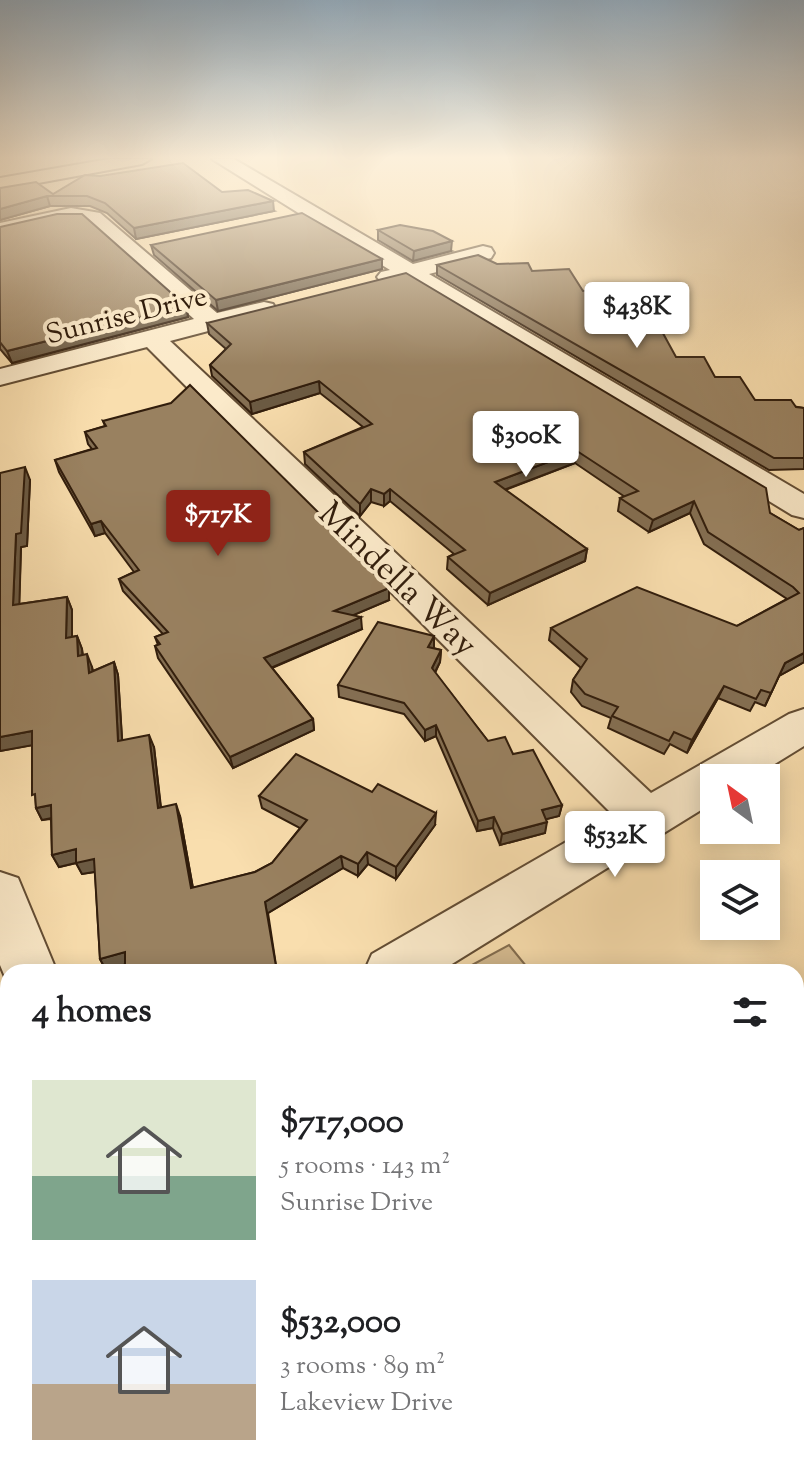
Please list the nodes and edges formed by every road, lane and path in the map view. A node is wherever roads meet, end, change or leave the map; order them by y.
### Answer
1 (102, 228) edge
2 (331, 228) edge
3 (157, 244) edge
4 (129, 250) junction
5 (483, 253) edge
6 (406, 273) junction
7 (361, 284) edge
8 (287, 304) edge
9 (212, 322) junction
10 (152, 338) junction
11 (0, 377) edge
12 (804, 508) edge
13 (804, 725) edge
14 (646, 817) junction
15 (0, 894) edge
16 (27, 964) edge
17 (404, 964) edge

1 - 4 street
2 - 6 street
3 - 4 street
4 - 9 street
5 - 6 street
6 - 7 street
6 - 12 street
8 - 9 street, Sunrise Drive
9 - 10 street, Sunrise Drive
10 - 11 street, Sunrise Drive
10 - 14 street, Mindella Way
13 - 14 street
14 - 17 street
15 - 16 street

